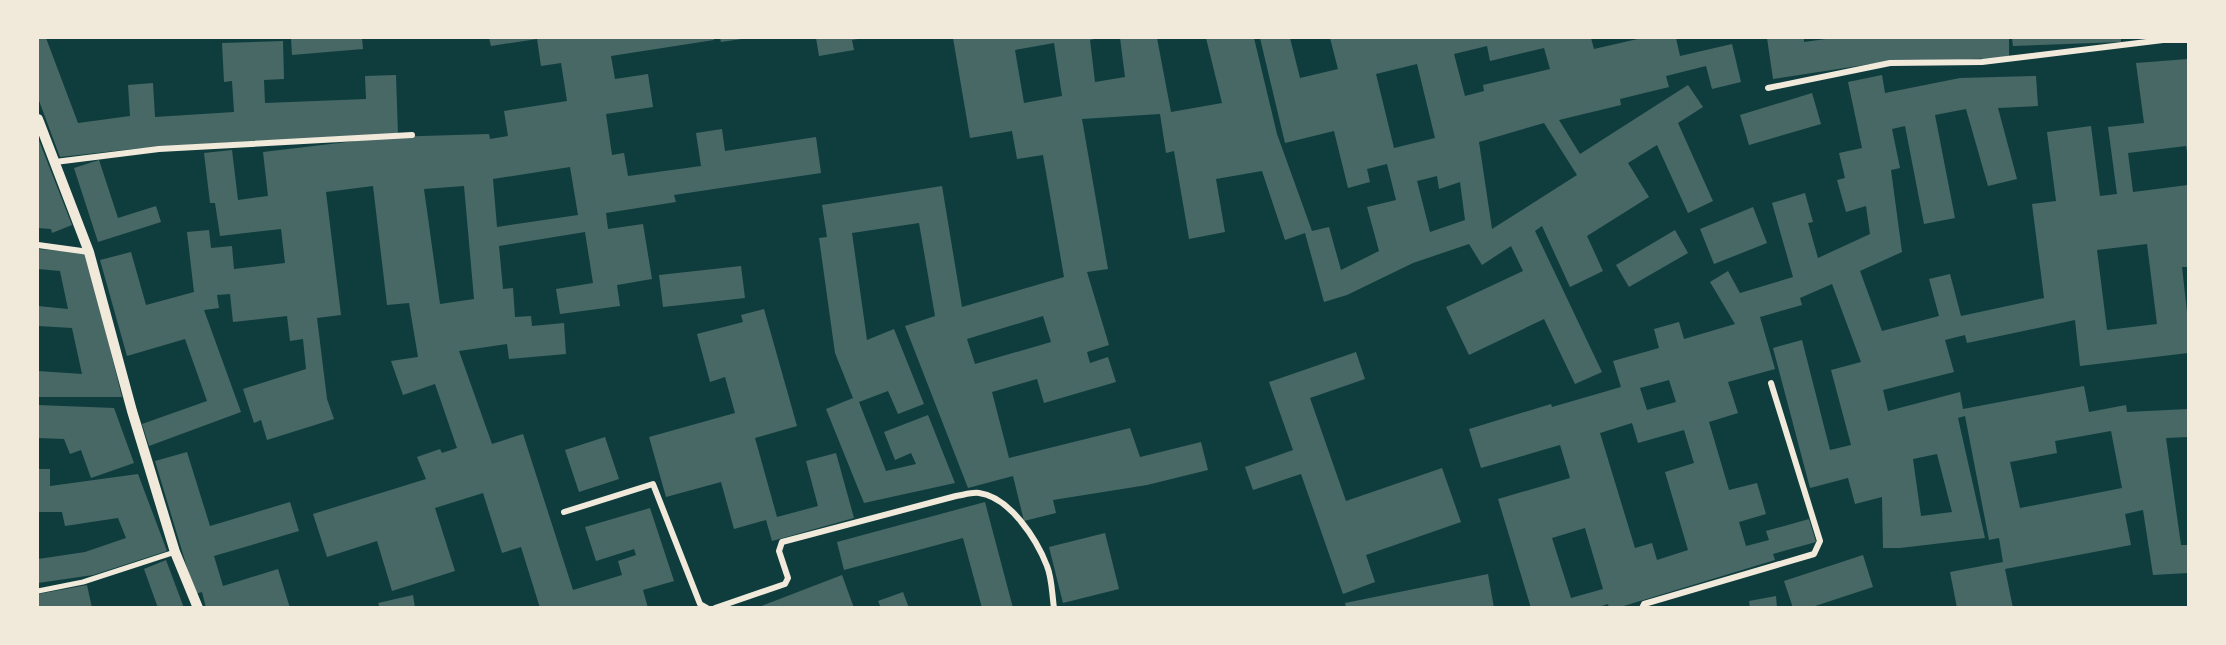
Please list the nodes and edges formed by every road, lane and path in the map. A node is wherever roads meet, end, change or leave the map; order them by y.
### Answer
1 (2188, 40) edge
2 (1768, 88) dead end
3 (38, 119) edge
4 (412, 135) dead end
5 (55, 162) junction
6 (38, 245) edge
7 (89, 252) junction
8 (1771, 383) dead end
9 (564, 512) dead end
10 (175, 552) junction
11 (38, 591) edge
12 (198, 608) edge
13 (707, 608) edge
14 (715, 608) edge
15 (1054, 608) edge
16 (1642, 608) edge

1 - 2 street
3 - 5 street
4 - 5 street
5 - 7 street
6 - 7 street
7 - 10 street
8 - 16 street
9 - 13 street
10 - 11 street
10 - 12 street
14 - 15 street

